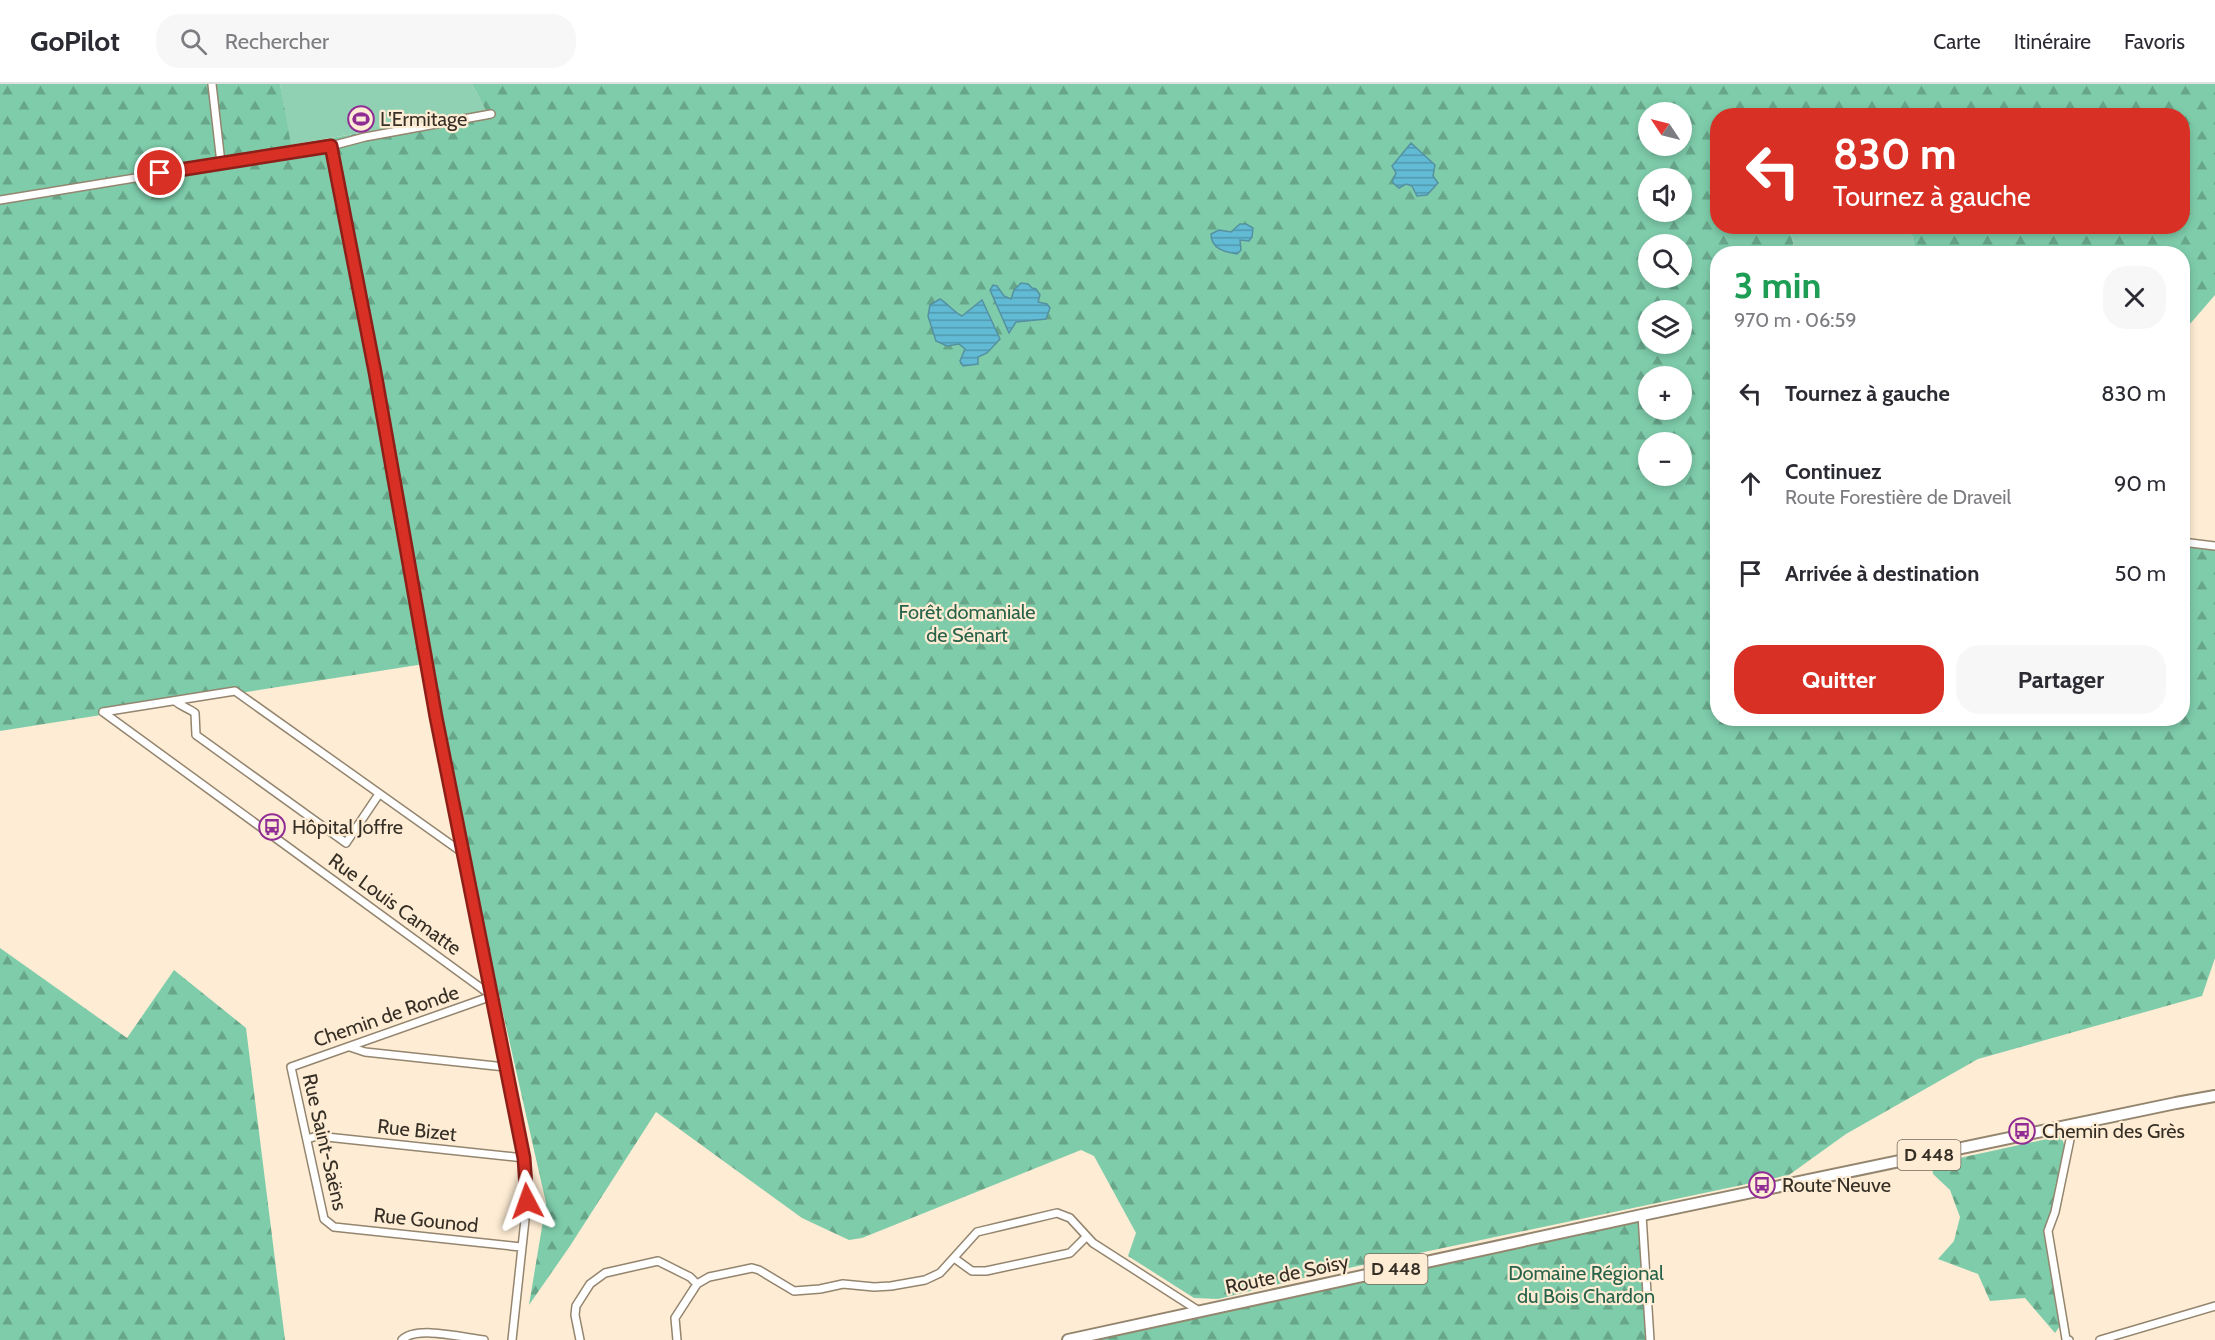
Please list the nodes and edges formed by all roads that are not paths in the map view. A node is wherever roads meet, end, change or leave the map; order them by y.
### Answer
1 (212, 84) edge
2 (491, 114) dead end
3 (331, 146) junction
4 (222, 163) junction
5 (0, 200) edge
6 (2190, 543) edge
7 (2215, 546) edge
8 (175, 701) junction
9 (379, 794) junction
10 (464, 853) junction
11 (492, 996) junction
12 (349, 1046) junction
13 (291, 1067) joint
14 (505, 1067) junction
15 (2215, 1096) edge
16 (2073, 1125) junction
17 (307, 1139) junction
18 (524, 1158) junction
19 (1642, 1215) junction
20 (328, 1224) joint
21 (1086, 1238) junction
22 (521, 1247) junction
23 (954, 1258) junction
24 (697, 1284) junction
25 (2215, 1306) edge
26 (1200, 1311) junction
27 (402, 1340) edge
28 (484, 1340) edge
29 (512, 1340) edge
30 (580, 1340) edge
31 (677, 1340) edge
32 (1068, 1340) edge
33 (1650, 1340) edge
34 (2068, 1340) edge
35 (2100, 1340) edge

1 - 4 street
2 - 3 street
3 - 4 street
3 - 10 street
4 - 5 street
6 - 7 street
8 - 9 street
8 - 9 street
8 - 11 street, Rue Louis Camatte
9 - 10 street
10 - 11 street
11 - 12 street, Chemin de Ronde
11 - 14 street
12 - 13 street, Chemin de Ronde
12 - 14 street
13 - 17 street, Rue Saint-Saëns
14 - 18 street
15 - 16 main road, D 448
16 - 19 main road, D 448
16 - 34 street
17 - 18 street, Rue Bizet
17 - 20 street, Rue Saint-Saëns
18 - 22 street
19 - 26 main road, Route de Soisy / D 448
19 - 33 street
20 - 22 street, Rue Gounod
21 - 23 street
21 - 23 street
21 - 26 street
22 - 29 street
23 - 24 street
24 - 30 street
24 - 31 street
25 - 35 street
26 - 32 main road, Route de Soisy / D 448
27 - 28 street

